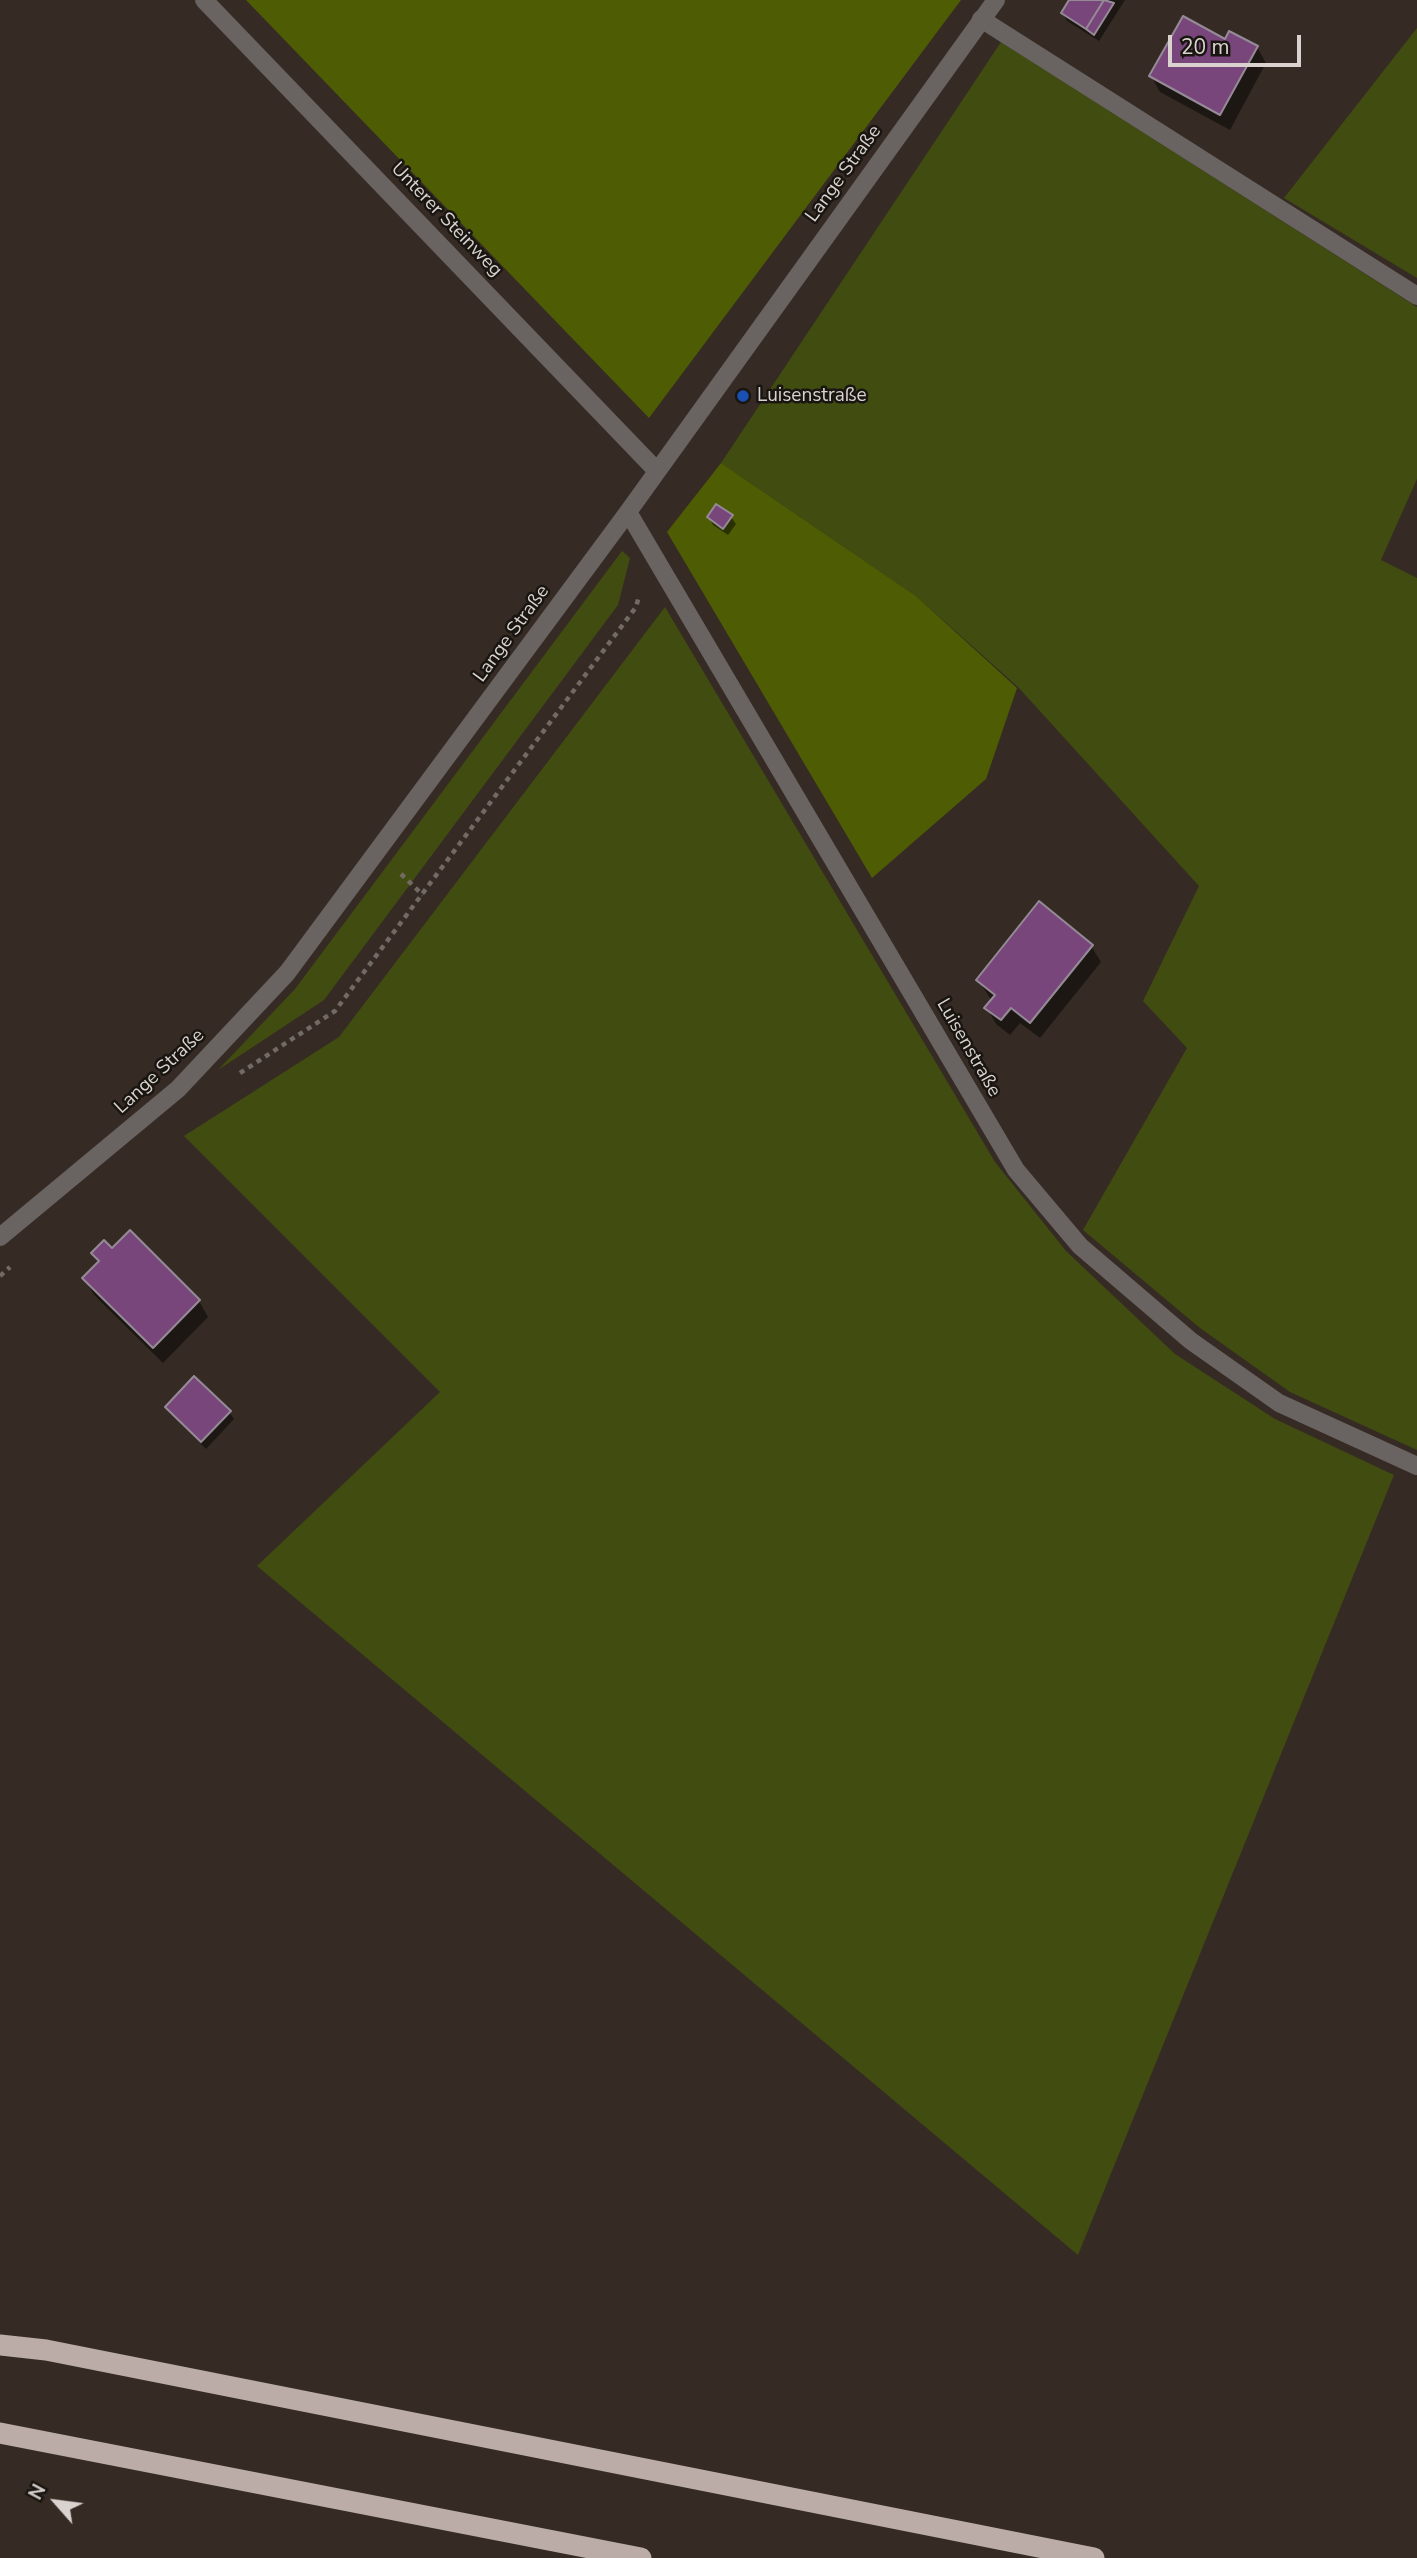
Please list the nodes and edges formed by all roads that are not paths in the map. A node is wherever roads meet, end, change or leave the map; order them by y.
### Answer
1 (204, 0) edge
2 (996, 0) edge
3 (981, 19) junction
4 (1417, 296) edge
5 (657, 471) junction
6 (628, 512) junction
7 (0, 1237) edge
8 (1417, 1466) edge
9 (0, 2345) edge
10 (0, 2433) edge
11 (641, 2558) edge
12 (1094, 2558) edge

1 - 5 street, Unterer Steinweg
2 - 3 street, Lange Straße
3 - 4 street
3 - 5 street, Lange Straße
5 - 6 street, Lange Straße
6 - 7 street, Lange Straße
6 - 8 street, Luisenstraße
9 - 12 highway
10 - 11 highway

